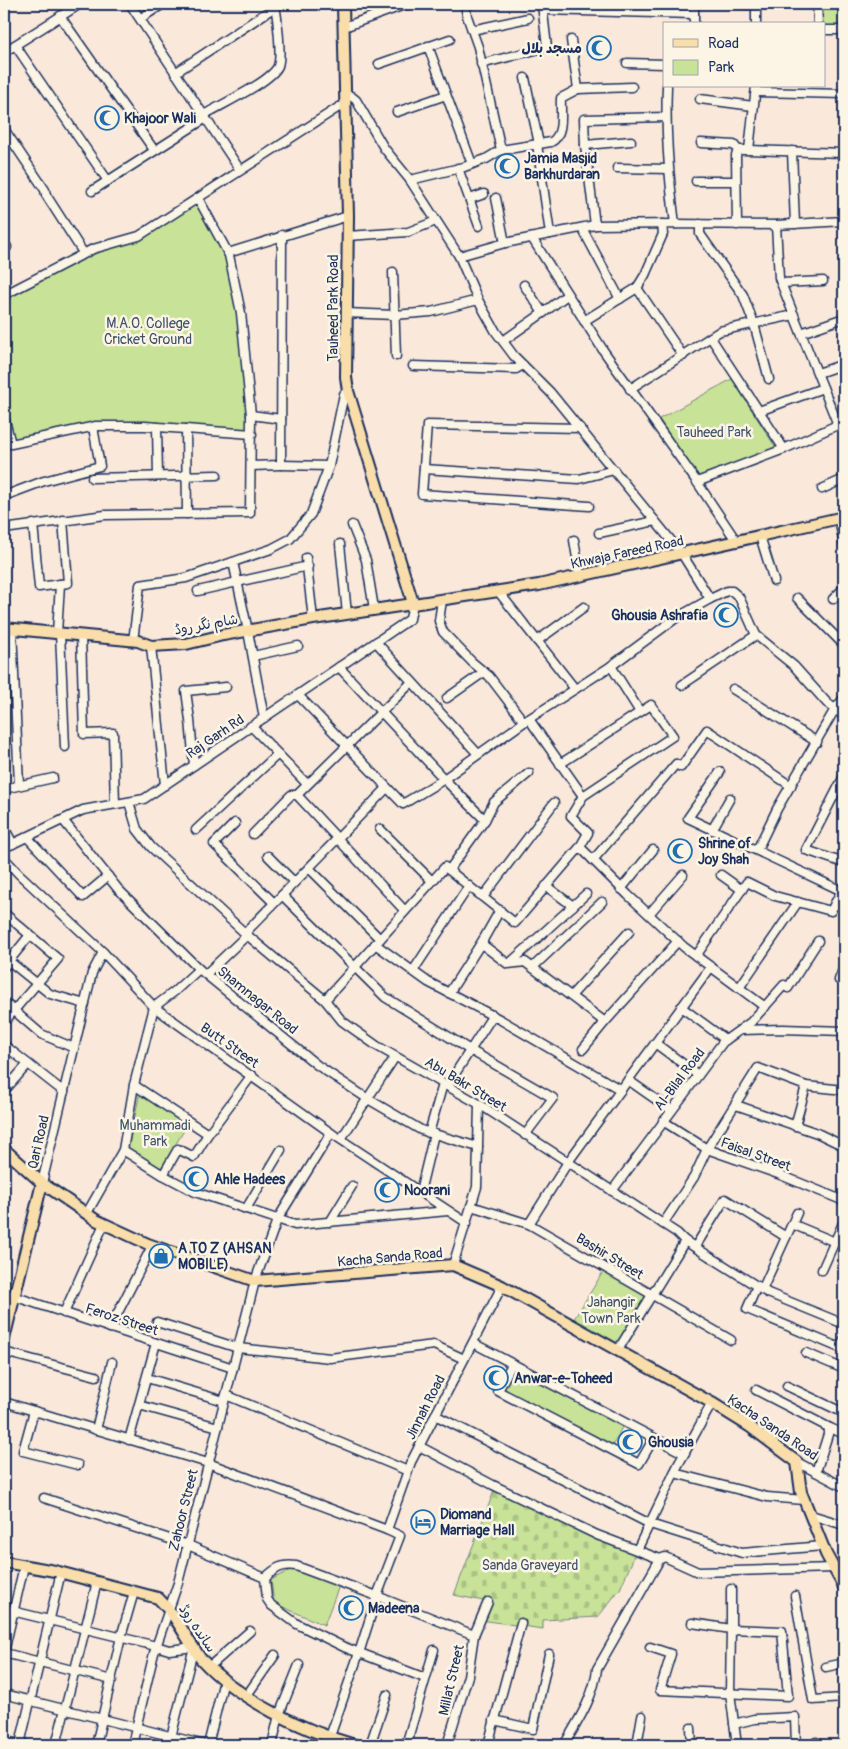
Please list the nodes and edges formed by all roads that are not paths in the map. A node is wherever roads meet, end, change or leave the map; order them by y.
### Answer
1 (80, 4) edge
2 (130, 4) edge
3 (163, 4) edge
4 (343, 4) edge
5 (407, 4) edge
6 (465, 4) edge
7 (694, 4) edge
8 (742, 4) edge
9 (756, 4) edge
10 (817, 4) edge
11 (277, 5) edge
12 (543, 7) edge
13 (694, 14) junction
14 (60, 16) junction
15 (141, 18) junction
16 (528, 18) dead end
17 (694, 22) edge
18 (756, 22) edge
19 (818, 22) edge
20 (344, 27) junction
21 (472, 30) junction
22 (826, 30) edge
23 (844, 30) edge
24 (450, 39) dead end
25 (570, 40) dead end
26 (15, 45) junction
27 (428, 46) junction
28 (4, 52) edge
29 (626, 63) dead end
30 (378, 64) dead end
31 (481, 64) junction
32 (663, 64) edge
33 (175, 73) junction
34 (525, 78) dead end
35 (632, 87) dead end
36 (667, 88) edge
37 (578, 89) junction
38 (756, 89) edge
39 (844, 94) edge
40 (446, 95) junction
41 (700, 98) dead end
42 (346, 101) junction
43 (752, 106) junction
44 (397, 112) dead end
45 (205, 116) junction
46 (666, 117) junction
47 (4, 129) edge
48 (631, 142) dead end
49 (701, 143) dead end
50 (538, 144) junction
51 (585, 145) junction
52 (154, 150) junction
53 (501, 150) junction
54 (738, 150) junction
55 (749, 150) junction
56 (792, 151) junction
57 (844, 153) edge
58 (472, 164) junction
59 (458, 168) junction
60 (617, 168) dead end
61 (668, 168) junction
62 (240, 170) junction
63 (410, 180) junction
64 (696, 180) dead end
65 (108, 181) junction
66 (736, 182) junction
67 (92, 191) dead end
68 (484, 194) dead end
69 (198, 198) junction
70 (496, 198) dead end
71 (470, 199) junction
72 (348, 216) junction
73 (436, 221) junction
74 (844, 222) edge
75 (662, 224) junction
76 (675, 224) junction
77 (700, 224) junction
78 (795, 224) junction
79 (595, 225) junction
80 (737, 225) junction
81 (776, 225) junction
82 (479, 226) dead end
83 (582, 228) junction
84 (550, 234) junction
85 (282, 235) junction
86 (347, 236) junction
87 (532, 238) junction
88 (505, 243) junction
89 (228, 253) junction
90 (84, 254) junction
91 (459, 256) junction
92 (393, 272) dead end
93 (824, 281) dead end
94 (782, 283) junction
95 (524, 285) dead end
96 (637, 288) junction
97 (4, 295) edge
98 (567, 295) junction
99 (620, 299) junction
100 (478, 300) junction
101 (346, 313) junction
102 (543, 313) junction
103 (394, 314) junction
104 (794, 316) junction
105 (844, 318) edge
106 (584, 321) junction
107 (754, 324) junction
108 (802, 333) junction
109 (711, 338) junction
110 (503, 341) junction
111 (396, 356) dead end
112 (683, 356) junction
113 (844, 364) edge
114 (523, 365) junction
115 (413, 366) dead end
116 (818, 373) junction
117 (769, 379) dead end
118 (823, 388) junction
119 (630, 389) junction
120 (348, 391) junction
121 (759, 411) junction
122 (251, 414) junction
123 (4, 416) edge
124 (281, 419) junction
125 (841, 424) edge
126 (93, 427) junction
127 (157, 427) junction
128 (580, 428) junction
129 (186, 429) junction
130 (252, 434) junction
131 (784, 449) junction
132 (281, 465) junction
133 (251, 466) junction
134 (329, 466) junction
135 (424, 469) junction
136 (614, 470) junction
137 (186, 475) junction
138 (217, 475) dead end
139 (158, 476) junction
140 (92, 478) dead end
141 (844, 479) edge
142 (697, 482) junction
143 (822, 489) dead end
144 (4, 496) edge
145 (589, 506) dead end
146 (187, 514) junction
147 (842, 518) edge
148 (63, 520) junction
149 (655, 521) junction
150 (33, 524) junction
151 (352, 525) dead end
152 (4, 529) edge
153 (599, 533) dead end
154 (760, 536) junction
155 (574, 540) dead end
156 (737, 542) junction
157 (340, 544) dead end
158 (844, 545) edge
159 (682, 554) junction
160 (306, 558) dead end
161 (233, 562) junction
162 (308, 566) junction
163 (580, 576) junction
164 (774, 581) dead end
165 (237, 582) junction
166 (60, 584) junction
167 (844, 588) edge
168 (198, 591) dead end
169 (498, 591) junction
170 (797, 598) dead end
171 (710, 599) junction
172 (833, 599) dead end
173 (442, 600) junction
174 (413, 603) junction
175 (584, 607) dead end
176 (374, 609) junction
177 (347, 614) junction
178 (312, 619) junction
179 (8, 628) edge
180 (248, 631) junction
181 (58, 633) junction
182 (81, 635) junction
183 (756, 635) junction
184 (133, 641) junction
185 (537, 641) junction
186 (376, 642) junction
187 (844, 645) edge
188 (151, 646) junction
189 (298, 646) dead end
190 (253, 656) junction
191 (611, 666) junction
192 (339, 667) junction
193 (484, 672) junction
194 (412, 682) junction
195 (682, 685) dead end
196 (226, 687) dead end
197 (733, 688) dead end
198 (575, 689) junction
199 (298, 694) junction
200 (447, 698) dead end
201 (844, 698) edge
202 (835, 709) junction
203 (382, 712) junction
204 (640, 712) junction
205 (844, 716) edge
206 (264, 718) junction
207 (526, 720) junction
208 (251, 726) junction
209 (817, 742) junction
210 (347, 746) junction
211 (65, 747) dead end
212 (278, 754) junction
213 (478, 754) junction
214 (560, 764) junction
215 (194, 765) junction
216 (720, 772) dead end
217 (529, 773) dead end
218 (844, 776) edge
219 (53, 778) dead end
220 (444, 779) junction
221 (308, 784) junction
222 (19, 785) junction
223 (165, 785) junction
224 (792, 786) junction
225 (387, 788) junction
226 (4, 789) edge
227 (297, 794) junction
228 (582, 796) junction
229 (730, 798) dead end
230 (129, 802) junction
231 (554, 803) dead end
232 (116, 804) junction
233 (62, 820) junction
234 (485, 820) junction
235 (235, 824) dead end
236 (4, 827) edge
237 (380, 828) dead end
238 (196, 830) dead end
239 (712, 830) junction
240 (253, 834) dead end
241 (27, 837) junction
242 (337, 839) junction
243 (13, 844) junction
244 (580, 847) junction
245 (4, 848) edge
246 (653, 850) dead end
247 (757, 850) junction
248 (268, 856) dead end
249 (4, 858) edge
250 (593, 860) junction
251 (844, 863) edge
252 (309, 868) junction
253 (449, 870) junction
254 (683, 875) dead end
255 (721, 875) dead end
256 (108, 876) junction
257 (432, 881) junction
258 (294, 882) junction
259 (469, 886) junction
260 (546, 886) junction
261 (621, 888) junction
262 (843, 888) edge
263 (742, 890) junction
264 (586, 894) dead end
265 (282, 895) junction
266 (483, 897) junction
267 (602, 902) dead end
268 (798, 902) junction
269 (274, 903) junction
270 (835, 904) junction
271 (573, 906) junction
272 (844, 909) edge
273 (500, 910) junction
274 (406, 911) junction
275 (4, 913) edge
276 (649, 914) junction
277 (629, 932) dead end
278 (246, 934) junction
279 (30, 935) junction
280 (483, 940) junction
281 (678, 941) junction
282 (818, 941) dead end
283 (377, 942) junction
284 (103, 952) junction
285 (696, 956) junction
286 (5, 962) edge
287 (508, 964) junction
288 (354, 967) junction
289 (533, 967) junction
290 (711, 967) junction
291 (844, 967) edge
292 (199, 969) junction
293 (413, 972) junction
294 (206, 974) junction
295 (844, 983) edge
296 (37, 984) junction
297 (739, 988) junction
298 (450, 993) junction
299 (571, 996) junction
300 (325, 1000) junction
301 (4, 1002) edge
302 (85, 1004) junction
303 (154, 1007) junction
304 (682, 1007) junction
305 (765, 1007) junction
306 (14, 1011) junction
307 (493, 1015) junction
308 (4, 1022) edge
309 (604, 1022) junction
310 (739, 1030) junction
311 (844, 1031) edge
312 (726, 1040) junction
313 (655, 1043) junction
314 (4, 1045) edge
315 (74, 1048) junction
316 (583, 1049) dead end
317 (470, 1050) junction
318 (395, 1057) junction
319 (28, 1064) junction
320 (698, 1075) junction
321 (252, 1076) junction
322 (628, 1080) junction
323 (134, 1085) junction
324 (445, 1085) junction
325 (806, 1086) junction
326 (621, 1090) junction
327 (844, 1090) edge
328 (4, 1091) edge
329 (64, 1092) junction
330 (368, 1098) junction
331 (479, 1104) junction
332 (736, 1105) junction
333 (671, 1110) junction
334 (663, 1121) junction
335 (795, 1126) junction
336 (331, 1133) junction
337 (432, 1133) junction
338 (208, 1134) junction
339 (525, 1134) junction
340 (341, 1140) junction
341 (844, 1146) edge
342 (478, 1147) junction
343 (4, 1149) edge
344 (707, 1149) junction
345 (123, 1150) junction
346 (281, 1150) dead end
347 (568, 1162) junction
348 (163, 1175) junction
349 (42, 1183) junction
350 (352, 1186) dead end
351 (612, 1191) junction
352 (420, 1192) junction
353 (844, 1201) edge
354 (472, 1206) junction
355 (246, 1209) junction
356 (448, 1211) junction
357 (87, 1213) junction
358 (797, 1213) dead end
359 (277, 1220) junction
360 (844, 1221) edge
361 (330, 1222) junction
362 (467, 1223) junction
363 (104, 1224) junction
364 (529, 1224) junction
365 (663, 1224) junction
366 (792, 1224) junction
367 (786, 1237) junction
368 (684, 1241) junction
369 (835, 1242) junction
370 (152, 1246) junction
371 (694, 1247) junction
372 (453, 1265) junction
373 (822, 1270) dead end
374 (255, 1280) junction
375 (502, 1286) junction
376 (760, 1288) junction
377 (4, 1293) edge
378 (651, 1295) junction
379 (15, 1296) junction
380 (64, 1312) junction
381 (157, 1322) dead end
382 (844, 1324) edge
383 (110, 1328) junction
384 (4, 1339) edge
385 (844, 1339) edge
386 (731, 1340) dead end
387 (156, 1343) junction
388 (473, 1343) junction
389 (238, 1348) junction
390 (618, 1350) junction
391 (4, 1352) edge
392 (806, 1353) dead end
393 (464, 1359) junction
394 (112, 1362) dead end
395 (512, 1364) junction
396 (233, 1368) junction
397 (844, 1369) edge
398 (96, 1376) dead end
399 (146, 1378) junction
400 (787, 1386) dead end
401 (756, 1390) dead end
402 (225, 1398) junction
403 (4, 1402) edge
404 (712, 1403) junction
405 (139, 1405) junction
406 (34, 1411) junction
407 (844, 1413) edge
408 (435, 1415) junction
409 (218, 1427) junction
410 (830, 1428) junction
411 (96, 1430) junction
412 (844, 1434) edge
413 (654, 1438) junction
414 (129, 1440) junction
415 (419, 1446) junction
416 (685, 1454) junction
417 (796, 1462) junction
418 (208, 1463) junction
419 (78, 1465) dead end
420 (408, 1471) junction
421 (816, 1472) junction
422 (674, 1473) junction
423 (844, 1487) edge
424 (44, 1498) dead end
425 (804, 1500) junction
426 (811, 1515) junction
427 (650, 1524) junction
428 (844, 1525) edge
429 (387, 1530) junction
430 (188, 1544) junction
431 (823, 1546) junction
432 (637, 1550) junction
433 (660, 1559) junction
434 (4, 1562) edge
435 (24, 1566) junction
436 (834, 1568) junction
437 (61, 1572) junction
438 (265, 1578) junction
439 (97, 1582) junction
440 (844, 1587) edge
441 (731, 1588) dead end
442 (134, 1592) junction
443 (377, 1596) junction
444 (795, 1596) dead end
445 (488, 1602) dead end
446 (169, 1608) junction
447 (4, 1609) edge
448 (14, 1611) junction
449 (50, 1620) junction
450 (521, 1623) dead end
451 (692, 1623) dead end
452 (85, 1628) junction
453 (731, 1629) junction
454 (250, 1631) dead end
455 (474, 1635) junction
456 (121, 1637) junction
457 (156, 1646) junction
458 (650, 1647) dead end
459 (194, 1648) junction
460 (434, 1650) dead end
461 (4, 1653) edge
462 (359, 1653) junction
463 (549, 1654) dead end
464 (276, 1656) dead end
465 (40, 1662) junction
466 (844, 1662) edge
467 (299, 1665) dead end
468 (209, 1667) junction
469 (826, 1667) dead end
470 (75, 1671) junction
471 (425, 1678) junction
472 (112, 1680) junction
473 (224, 1680) junction
474 (730, 1693) junction
475 (4, 1694) edge
476 (247, 1696) junction
477 (387, 1696) dead end
478 (844, 1698) edge
479 (30, 1701) junction
480 (65, 1710) junction
481 (280, 1715) junction
482 (642, 1716) dead end
483 (103, 1719) junction
484 (494, 1720) junction
485 (734, 1724) junction
486 (136, 1728) junction
487 (691, 1728) dead end
488 (171, 1737) junction
489 (4, 1740) edge
490 (329, 1742) edge
491 (22, 1745) edge
492 (56, 1745) edge
493 (96, 1745) edge
494 (132, 1745) edge
495 (169, 1745) edge
496 (206, 1745) edge
497 (272, 1745) edge
498 (356, 1745) edge
499 (370, 1745) edge
500 (406, 1745) edge
501 (447, 1745) edge
502 (488, 1745) edge
503 (564, 1745) edge
504 (637, 1745) edge
505 (692, 1745) edge
506 (737, 1745) edge
507 (796, 1745) edge

1 - 14 street
2 - 15 street
3 - 15 street
4 - 20 main road, Tauheed Park Road
5 - 20 street
6 - 21 street
7 - 13 street
8 - 9 street
9 - 18 street
10 - 19 street
11 - 33 street
11 - 45 street
12 - 13 street
12 - 31 street
13 - 17 street
14 - 26 street
14 - 52 street
15 - 33 street
16 - 21 street
20 - 42 main road, Tauheed Park Road
21 - 31 street
22 - 23 street
24 - 27 street
25 - 37 street
26 - 28 street
26 - 65 street
27 - 30 street
27 - 40 street
29 - 32 street
31 - 53 street
33 - 45 street
34 - 50 street
35 - 37 street
36 - 46 street
37 - 50 street
38 - 39 street
38 - 43 street
40 - 44 street
40 - 58 street
41 - 43 street
42 - 62 street
42 - 63 street
42 - 72 main road, Tauheed Park Road
43 - 55 street
45 - 52 street
45 - 62 street
46 - 51 street
46 - 61 street
47 - 90 street
48 - 51 street
49 - 54 street
50 - 53 street
50 - 84 street
51 - 79 street
52 - 65 street
53 - 58 street
54 - 55 street
54 - 66 street
55 - 56 street
56 - 57 street
56 - 78 street
58 - 59 street
59 - 63 street
59 - 71 street
60 - 61 street
61 - 76 street
62 - 69 street
63 - 73 street
64 - 66 street
65 - 67 street
66 - 80 street
68 - 71 street
69 - 89 street
69 - 90 street
70 - 88 street
71 - 82 street
72 - 85 street
72 - 86 main road, Tauheed Park Road
73 - 86 street
73 - 91 street
74 - 78 street
75 - 76 street
75 - 79 street
75 - 96 street
76 - 77 street
77 - 80 street
77 - 107 street
78 - 81 street
79 - 83 street
80 - 81 street
81 - 94 street
83 - 84 street
83 - 99 street
84 - 87 street
85 - 89 street
85 - 124 street
86 - 101 main road, Tauheed Park Road
87 - 88 street
87 - 98 street
88 - 91 street
89 - 122 street
90 - 97 street
91 - 100 street
92 - 103 street
93 - 94 street
94 - 104 street
95 - 102 street
96 - 99 street
96 - 112 street
98 - 102 street
98 - 106 street
99 - 106 street
100 - 103 street
100 - 110 street
101 - 103 street
101 - 120 main road, Tauheed Park Road
102 - 110 street
103 - 111 street
104 - 107 street
104 - 108 street
105 - 108 street
106 - 119 street
107 - 109 street
107 - 117 street
108 - 116 street
109 - 112 street
109 - 121 street
110 - 114 street
112 - 119 street
113 - 116 street
114 - 115 street
114 - 128 street
116 - 118 street
118 - 121 street
118 - 125 street
119 - 142 street
120 - 134 street
120 - 174 main road, Tauheed Park Road
121 - 131 street
122 - 124 street
122 - 130 street
123 - 126 street
124 - 132 street
125 - 131 street
126 - 127 street
126 - 144 street
127 - 129 street
127 - 139 street
128 - 135 street
128 - 136 street
129 - 130 street
129 - 137 street
130 - 133 street
131 - 142 street
132 - 133 street
132 - 134 street
133 - 146 street
134 - 161 street
135 - 136 street
135 - 145 street
136 - 149 street
137 - 138 street
137 - 139 street
137 - 146 street
139 - 140 street
141 - 143 street
142 - 156 street
146 - 148 street
147 - 154 main road, Khwaja Fareed Road
147 - 158 street
148 - 150 street
148 - 166 street
149 - 153 street
149 - 159 street
150 - 152 street
150 - 166 street
151 - 176 street
154 - 156 main road, Khwaja Fareed Road
154 - 164 street
155 - 163 street
156 - 159 main road, Khwaja Fareed Road
157 - 177 street
159 - 163 main road, Khwaja Fareed Road
159 - 171 street
160 - 162 street
161 - 165 street
161 - 184 street
162 - 165 street
162 - 178 street
163 - 169 main road, Khwaja Fareed Road
165 - 168 street
165 - 180 street
166 - 181 street
167 - 172 street
169 - 173 main road, Khwaja Fareed Road
169 - 185 street
170 - 187 street
171 - 183 street
171 - 191 street
173 - 174 main road, Khwaja Fareed Road
173 - 193 street
174 - 176 main road, شام نگر روڈ
174 - 186 street, Raj Garh Rd
175 - 185 street
176 - 177 main road, شام نگر روڈ
177 - 178 main road, شام نگر روڈ
178 - 180 main road, شام نگر روڈ
179 - 181 main road, شام نگر روڈ
179 - 222 street
180 - 188 main road, شام نگر روڈ
180 - 190 street
181 - 182 main road, شام نگر روڈ
181 - 211 street
182 - 184 main road, شام نگر روڈ
182 - 232 street
183 - 195 street
183 - 202 street
184 - 188 main road, شام نگر روڈ
185 - 198 street
186 - 192 street, Raj Garh Rd
186 - 194 street
188 - 223 street
189 - 190 street
190 - 206 street
191 - 198 street
191 - 204 street
192 - 199 street, Raj Garh Rd
192 - 203 street
193 - 200 street
193 - 207 street
194 - 203 street
194 - 213 street
196 - 215 street
197 - 209 street
198 - 207 street
199 - 206 street, Raj Garh Rd
199 - 210 street
201 - 202 street
202 - 205 street
202 - 209 street
203 - 210 street
203 - 220 street
204 - 214 street
204 - 228 street
206 - 208 street, Raj Garh Rd
207 - 213 street
207 - 214 street
208 - 212 street
208 - 215 street, Raj Garh Rd
209 - 224 street
210 - 221 street
210 - 225 street
212 - 221 street
212 - 238 street
213 - 220 street
214 - 228 street
215 - 223 street, Raj Garh Rd
216 - 239 street
217 - 234 street
218 - 251 street
219 - 222 street
220 - 225 street
220 - 234 street
221 - 227 street
222 - 226 street
223 - 230 street, Raj Garh Rd
224 - 247 street
224 - 250 street
225 - 242 street
227 - 240 street
227 - 242 street
228 - 244 street
229 - 239 street
230 - 232 street, Raj Garh Rd
230 - 278 street, Abu Bakr Street
231 - 266 street
232 - 233 street, Raj Garh Rd
233 - 241 street, Raj Garh Rd
233 - 256 street, Shamnagar Road
234 - 253 street
235 - 269 street
236 - 243 street
237 - 257 street
239 - 247 street
241 - 243 street, Raj Garh Rd
241 - 256 street
242 - 252 street
242 - 274 street
243 - 245 street, Raj Garh Rd
244 - 250 street
244 - 260 street
246 - 261 street
247 - 262 street
248 - 258 street
249 - 284 street, Butt Street
250 - 261 street
252 - 258 street
252 - 283 street
253 - 257 street
253 - 259 street
254 - 276 street
255 - 263 street
256 - 292 street, Shamnagar Road
257 - 274 street
258 - 265 street
259 - 266 street
259 - 293 street
260 - 271 street
260 - 273 street
261 - 276 street
262 - 270 street
263 - 268 street
263 - 285 street
264 - 271 street
265 - 269 street
265 - 288 street
266 - 273 street
267 - 289 street
268 - 270 street
268 - 297 street
269 - 278 street
270 - 272 street
271 - 287 street
273 - 280 street
274 - 283 street
275 - 279 street
276 - 281 street
277 - 299 street
278 - 294 street
278 - 300 street, Abu Bakr Street
279 - 286 street
279 - 296 street
280 - 287 street
280 - 298 street
281 - 285 street
281 - 309 street
282 - 305 street, Al-Bilal Road
283 - 288 street
283 - 293 street
284 - 302 street, Qari Road
284 - 303 street, Butt Street
285 - 290 street
286 - 296 street
287 - 289 street
288 - 300 street
288 - 317 street
289 - 299 street
290 - 297 street
290 - 304 street
291 - 295 street
292 - 294 street, Shamnagar Road
292 - 303 street
293 - 298 street
294 - 330 street, Shamnagar Road
296 - 302 street
296 - 306 street
297 - 305 street
298 - 307 street
299 - 309 street
300 - 318 street, Abu Bakr Street
301 - 306 street
302 - 315 street, Qari Road
303 - 321 street, Butt Street
303 - 323 street
304 - 312 street
304 - 313 street
305 - 310 street, Al-Bilal Road
306 - 308 street
306 - 315 street
307 - 317 street
307 - 326 street
309 - 316 street
310 - 311 street
310 - 312 street, Al-Bilal Road
312 - 320 street, Al-Bilal Road
313 - 320 street
313 - 322 street
314 - 319 street
315 - 329 street, Qari Road
317 - 324 street
317 - 339 street
318 - 324 street, Abu Bakr Street
318 - 330 street
319 - 328 street
319 - 329 street
320 - 333 street, Al-Bilal Road
321 - 336 street, Butt Street
321 - 338 street
322 - 326 street
322 - 333 street
323 - 338 street
323 - 345 street
324 - 331 street, Abu Bakr Street
324 - 337 street
325 - 327 street
325 - 332 street
325 - 335 street
326 - 347 street
329 - 349 street, Qari Road
330 - 337 street, Shamnagar Road
330 - 340 street
331 - 339 street, Abu Bakr Street
331 - 342 street
332 - 335 street
332 - 344 street
333 - 334 street, Al-Bilal Road
334 - 344 street, Faisal Street
334 - 351 street, Al-Bilal Road
335 - 341 street
336 - 340 street, Butt Street
336 - 359 street, Zahoor Street
337 - 342 street, Shamnagar Road
337 - 352 street
338 - 348 street
339 - 347 street, Abu Bakr Street
340 - 352 street, Butt Street
342 - 354 street
343 - 349 main road, Kacha Sanda Road
344 - 353 street, Faisal Street
344 - 365 street
345 - 348 street
345 - 357 street
346 - 355 street
347 - 351 street, Abu Bakr Street
347 - 364 street
348 - 355 street
349 - 357 main road, Kacha Sanda Road
349 - 379 main road, Qari Road
350 - 361 street
351 - 365 street, Abu Bakr Street
352 - 356 street, Butt Street
354 - 362 street
354 - 364 street, Bashir Street
355 - 359 street
356 - 361 street
356 - 362 street, Butt Street
357 - 363 main road, Kacha Sanda Road
358 - 366 street
359 - 361 street
359 - 374 street, Zahoor Street
360 - 369 street
362 - 372 street
363 - 370 main road, Kacha Sanda Road
363 - 380 street
364 - 378 street, Bashir Street
365 - 368 street, Abu Bakr Street
366 - 367 street
366 - 369 street
367 - 371 street
367 - 376 street
368 - 371 street, Abu Bakr Street
368 - 378 street
369 - 373 street
370 - 374 main road, Kacha Sanda Road
370 - 383 street
371 - 376 street, Abu Bakr Street
372 - 374 main road, Kacha Sanda Road
372 - 375 main road, Kacha Sanda Road
374 - 389 street, Zahoor Street
375 - 388 street, Jinnah Road
375 - 390 main road, Kacha Sanda Road
376 - 382 street, Abu Bakr Street
376 - 385 street
377 - 379 street, Feroz Street
378 - 386 street, Bashir Street
378 - 390 street
379 - 380 street, Feroz Street
379 - 384 main road, Qari Road
380 - 383 street, Feroz Street
381 - 389 street
383 - 387 street, Feroz Street
387 - 396 street, Feroz Street
387 - 399 street
388 - 393 street, Jinnah Road
388 - 395 street
389 - 393 street
389 - 396 street, Zahoor Street
390 - 404 main road, Kacha Sanda Road
391 - 398 street
392 - 397 street
393 - 408 street, Jinnah Road
394 - 411 street
395 - 413 street
395 - 413 street
396 - 402 street, Zahoor Street
399 - 402 street
399 - 405 street
400 - 407 street
401 - 410 street
402 - 409 street, Zahoor Street
402 - 420 street
403 - 406 street
404 - 416 street
404 - 417 main road, Kacha Sanda Road
405 - 409 street
405 - 414 street
406 - 411 street
406 - 419 street
408 - 415 street, Jinnah Road
408 - 427 street
409 - 418 street, Zahoor Street
410 - 412 street
410 - 421 street
411 - 414 street
413 - 416 street
414 - 418 street
415 - 420 street, Jinnah Road
415 - 432 street
416 - 422 street
417 - 421 street, Kacha Sanda Road
417 - 425 main road
418 - 429 street
418 - 430 street, Zahoor Street
420 - 429 street, Jinnah Road
421 - 423 street, Kacha Sanda Road
422 - 425 street
422 - 427 street
424 - 430 street
425 - 426 main road
426 - 428 street
426 - 431 main road
427 - 431 street
427 - 432 street
429 - 443 street
430 - 438 street
430 - 446 street, Zahoor Street
431 - 436 main road
432 - 433 street
433 - 436 street
433 - 503 street
434 - 435 main road, ساندہ روڈ
435 - 437 main road, ساندہ روڈ
435 - 448 street
436 - 440 main road
437 - 439 main road, ساندہ روڈ
437 - 449 street
438 - 443 street, Millat Street
438 - 462 street
439 - 442 main road, ساندہ روڈ
439 - 452 street
441 - 453 street
442 - 446 main road, ساندہ روڈ
442 - 456 street
443 - 455 street, Millat Street
443 - 462 street
444 - 478 street
445 - 455 street
446 - 457 street, Zahoor Street
446 - 459 main road, ساندہ روڈ
447 - 448 street
448 - 449 street
448 - 461 street
449 - 452 street
449 - 465 street
450 - 484 street
451 - 453 street
452 - 456 street
452 - 470 street
453 - 474 street
453 - 474 street
454 - 468 street
455 - 501 street, Millat Street
456 - 457 street
456 - 472 street
457 - 459 street
457 - 486 street, Zahoor Street
458 - 474 street
459 - 468 main road, ساندہ روڈ
459 - 488 street
460 - 471 street
461 - 465 street
462 - 471 street
462 - 490 street
463 - 484 street
464 - 476 street
465 - 470 street
465 - 479 street
466 - 469 street
467 - 481 street
468 - 473 main road, ساندہ روڈ
470 - 472 street
470 - 480 street
471 - 500 street
472 - 483 street
473 - 476 main road, ساندہ روڈ
473 - 496 street
474 - 485 street
475 - 479 street
476 - 481 main road, ساندہ روڈ
477 - 499 street
479 - 480 street
479 - 491 street
480 - 483 street
480 - 492 street
481 - 490 main road, ساندہ روڈ
481 - 497 street
482 - 504 street
483 - 486 street
483 - 493 street
484 - 502 street
485 - 506 street
485 - 507 street
486 - 488 street
486 - 494 street, Zahoor Street
487 - 505 street
488 - 495 street
488 - 496 street
489 - 491 street
490 - 498 main road, ساندہ روڈ

